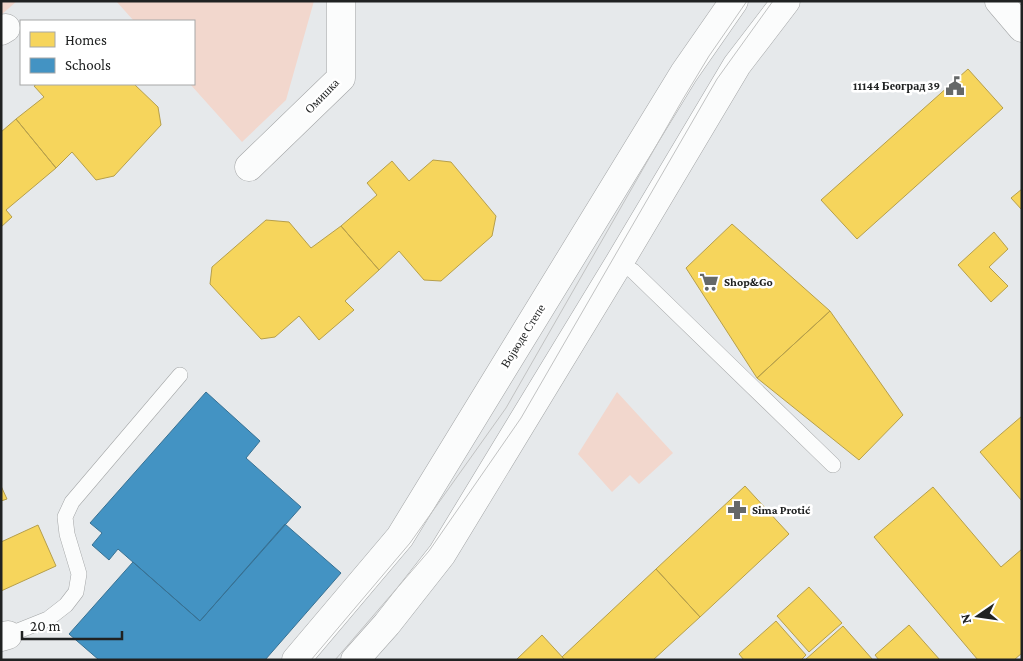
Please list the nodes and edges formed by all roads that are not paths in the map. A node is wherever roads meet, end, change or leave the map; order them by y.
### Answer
1 (341, 1) edge
2 (734, 1) edge
3 (786, 1) edge
4 (999, 1) edge
5 (1022, 28) edge
6 (249, 167) dead end
7 (619, 263) junction
8 (180, 375) dead end
9 (833, 465) dead end
10 (4, 636) edge
11 (296, 660) edge
12 (355, 660) edge

1 - 6 main road, Омишка
2 - 11 main road, Војводе Степе
3 - 7 main road
4 - 5 main road
7 - 9 lane
7 - 12 main road
8 - 10 lane

